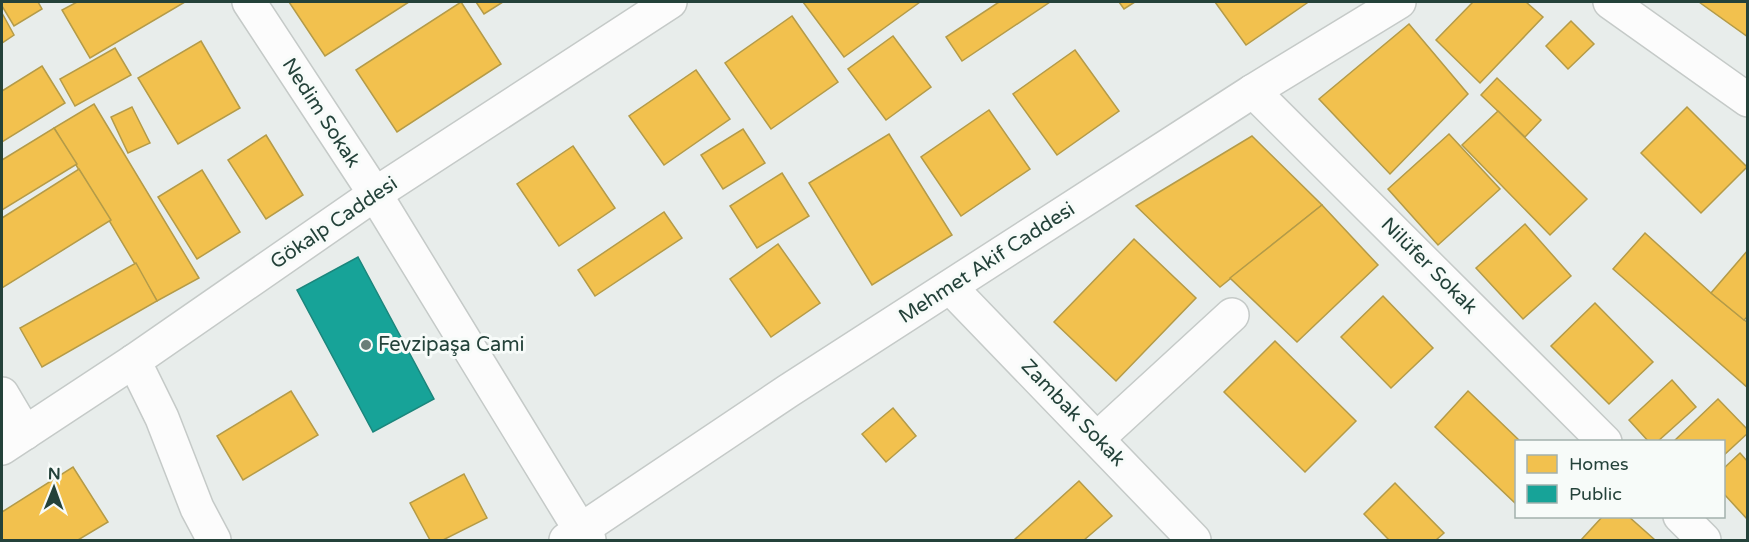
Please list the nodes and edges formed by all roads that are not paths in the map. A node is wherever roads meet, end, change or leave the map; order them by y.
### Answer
1 (249, 2) edge
2 (670, 2) edge
3 (1399, 2) edge
4 (1610, 2) edge
5 (1253, 91) junction
6 (1748, 100) edge
7 (375, 194) junction
8 (950, 287) junction
9 (1232, 315) dead end
10 (134, 361) junction
11 (2, 394) edge
12 (1098, 438) junction
13 (13, 440) edge
14 (1604, 440) edge
15 (1682, 518) edge
16 (579, 537) edge
17 (214, 540) edge
18 (1194, 540) edge
19 (1704, 540) edge

1 - 7 street, Nedim Sokak
2 - 7 street, Gökalp Caddesi
3 - 5 street, Mehmet Akif Caddesi
4 - 6 street
5 - 8 street, Mehmet Akif Caddesi
5 - 14 street, Nilüfer Sokak
7 - 10 street, Gökalp Caddesi
7 - 16 street, Nedim Sokak
8 - 12 street, Zambak Sokak
8 - 16 street, Mehmet Akif Caddesi
9 - 12 street
10 - 13 street, Gökalp Caddesi
10 - 17 street
11 - 13 street
12 - 18 street, Zambak Sokak
15 - 19 street

